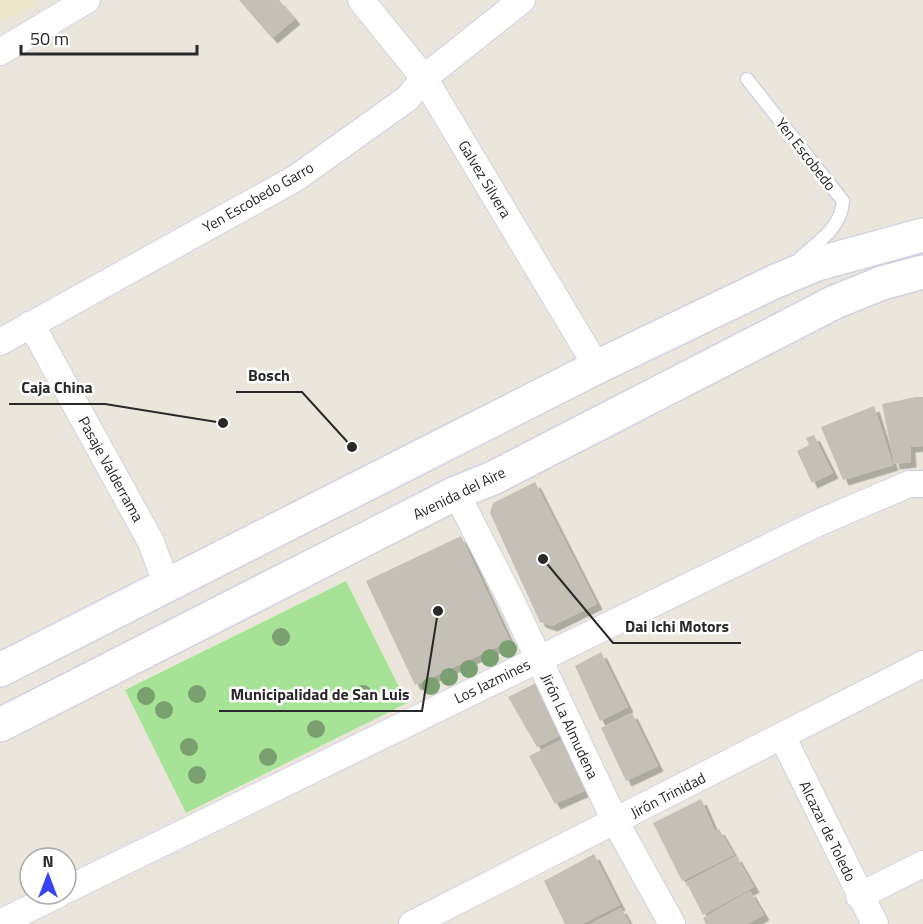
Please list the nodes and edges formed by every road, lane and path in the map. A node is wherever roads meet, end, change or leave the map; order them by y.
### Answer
1 (87, 0) edge
2 (361, 0) edge
3 (522, 0) edge
4 (62, 7) edge
5 (0, 52) edge
6 (424, 78) junction
7 (747, 79) dead end
8 (923, 235) edge
9 (923, 272) edge
10 (776, 280) junction
11 (923, 281) edge
12 (882, 283) junction
13 (31, 324) junction
14 (0, 342) edge
15 (597, 367) junction
16 (558, 443) junction
17 (923, 484) edge
18 (456, 493) junction
19 (174, 581) junction
20 (203, 623) junction
21 (538, 658) junction
22 (923, 664) edge
23 (0, 670) edge
24 (0, 725) edge
25 (783, 738) junction
26 (615, 821) junction
27 (923, 864) edge
28 (78, 884) edge
29 (859, 896) junction
30 (35, 906) edge
31 (0, 923) edge
32 (412, 924) edge
33 (672, 924) edge
34 (875, 924) edge

1 - 4 street
2 - 6 street, Galvez Silvera
3 - 6 street, Yen Escobedo Garro
4 - 5 street
6 - 13 street, Yen Escobedo Garro
6 - 15 street, Galvez Silvera
7 - 10 lane, Yen Escobedo
8 - 10 main road
9 - 12 main road, Avenida del Aire
10 - 15 main road
11 - 12 main road
12 - 16 main road, Avenida del Aire
13 - 14 street, Yen Escobedo Garro
13 - 19 street, Pasaje Valderrama
15 - 16 main road
15 - 19 main road
16 - 18 main road, Avenida del Aire
17 - 21 street, Los Jazmines
18 - 20 main road, Avenida del Aire
18 - 21 street, Jirón La Almudena
19 - 20 main road
19 - 23 main road
20 - 24 main road, Avenida del Aire
21 - 26 street, Jirón La Almudena
21 - 28 street, Los Jazmines
22 - 25 street, Jirón Trinidad
25 - 26 street, Jirón Trinidad
25 - 29 street, Alcazar de Toledo
26 - 32 street, Jirón Trinidad
26 - 33 street, Jirón La Almudena
27 - 29 street
29 - 34 street, Alcazar de Toledo
30 - 31 street

